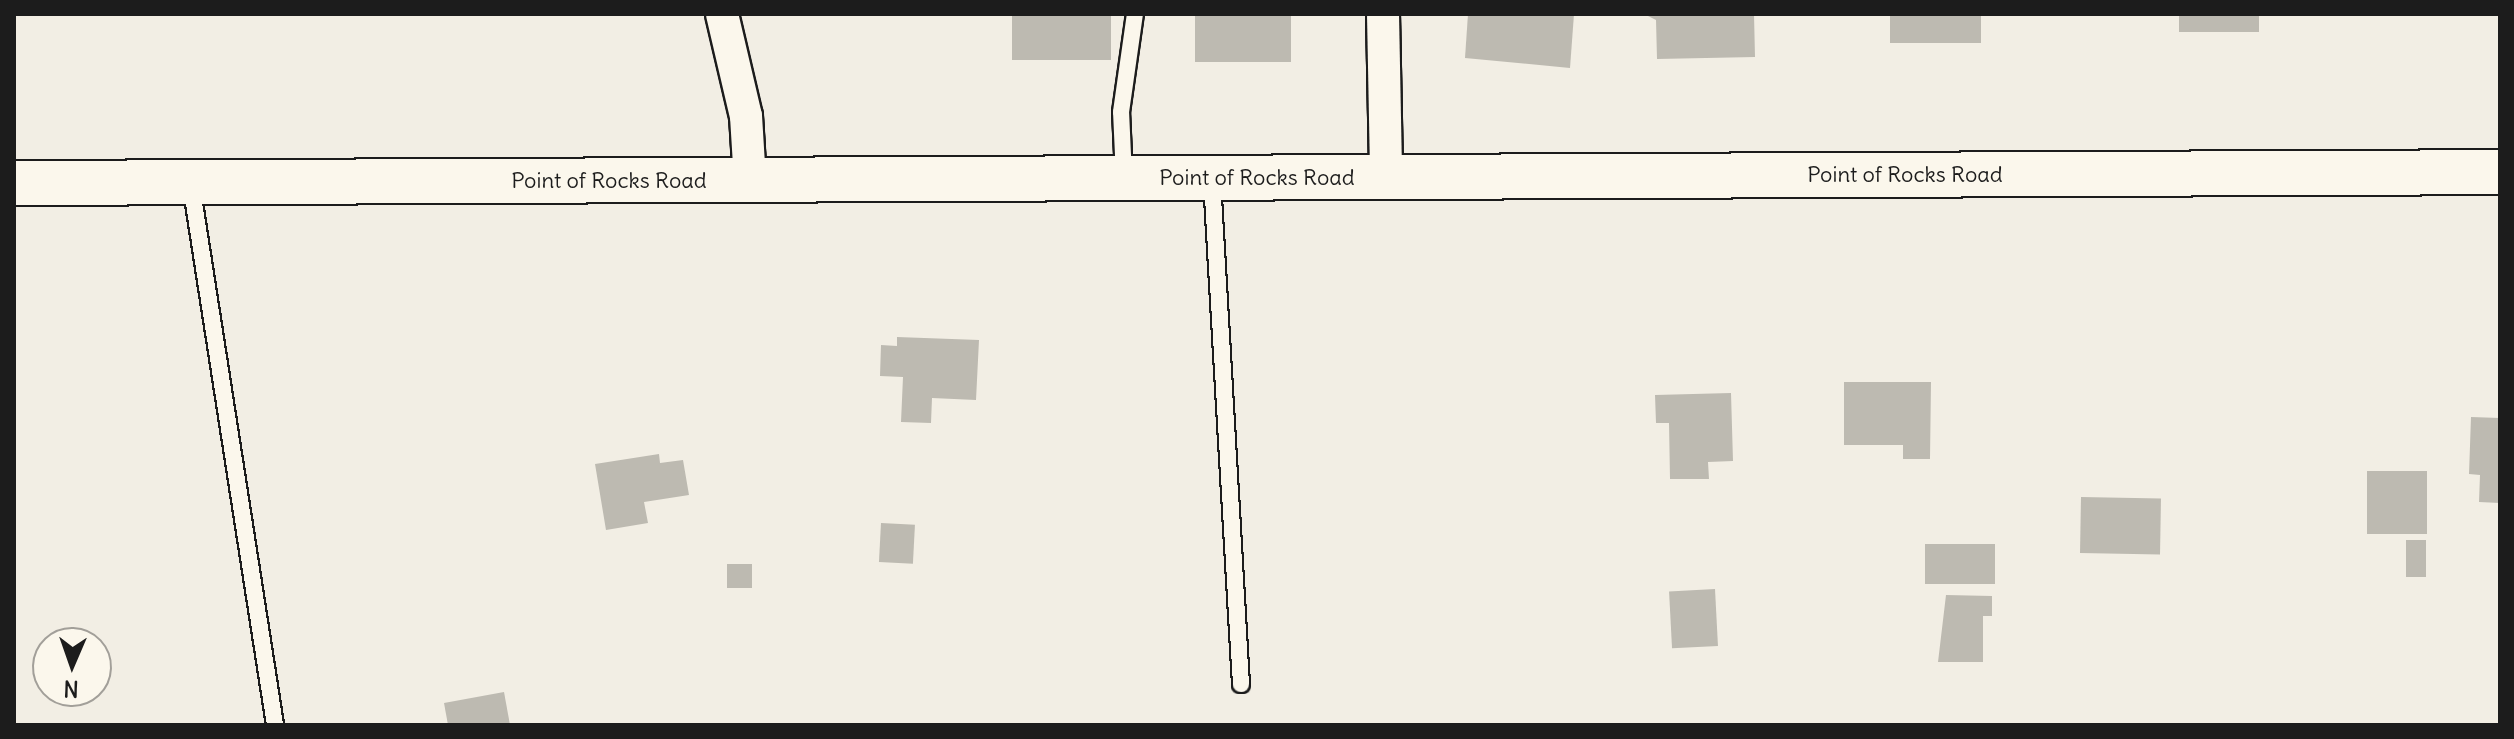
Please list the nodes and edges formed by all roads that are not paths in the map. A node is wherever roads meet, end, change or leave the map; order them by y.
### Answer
1 (722, 14) edge
2 (1135, 14) edge
3 (1383, 14) edge
4 (2500, 172) edge
5 (1386, 177) junction
6 (1124, 178) junction
7 (1212, 178) junction
8 (750, 181) junction
9 (14, 183) edge
10 (191, 183) junction
11 (1241, 684) dead end
12 (275, 725) edge

1 - 8 street
2 - 6 lane
3 - 5 street
4 - 5 street, Point of Rocks Road
5 - 7 street, Point of Rocks Road
6 - 7 street, Point of Rocks Road
6 - 8 street, Point of Rocks Road
7 - 11 lane
8 - 10 street, Point of Rocks Road
9 - 10 street, Point of Rocks Road
10 - 12 lane

